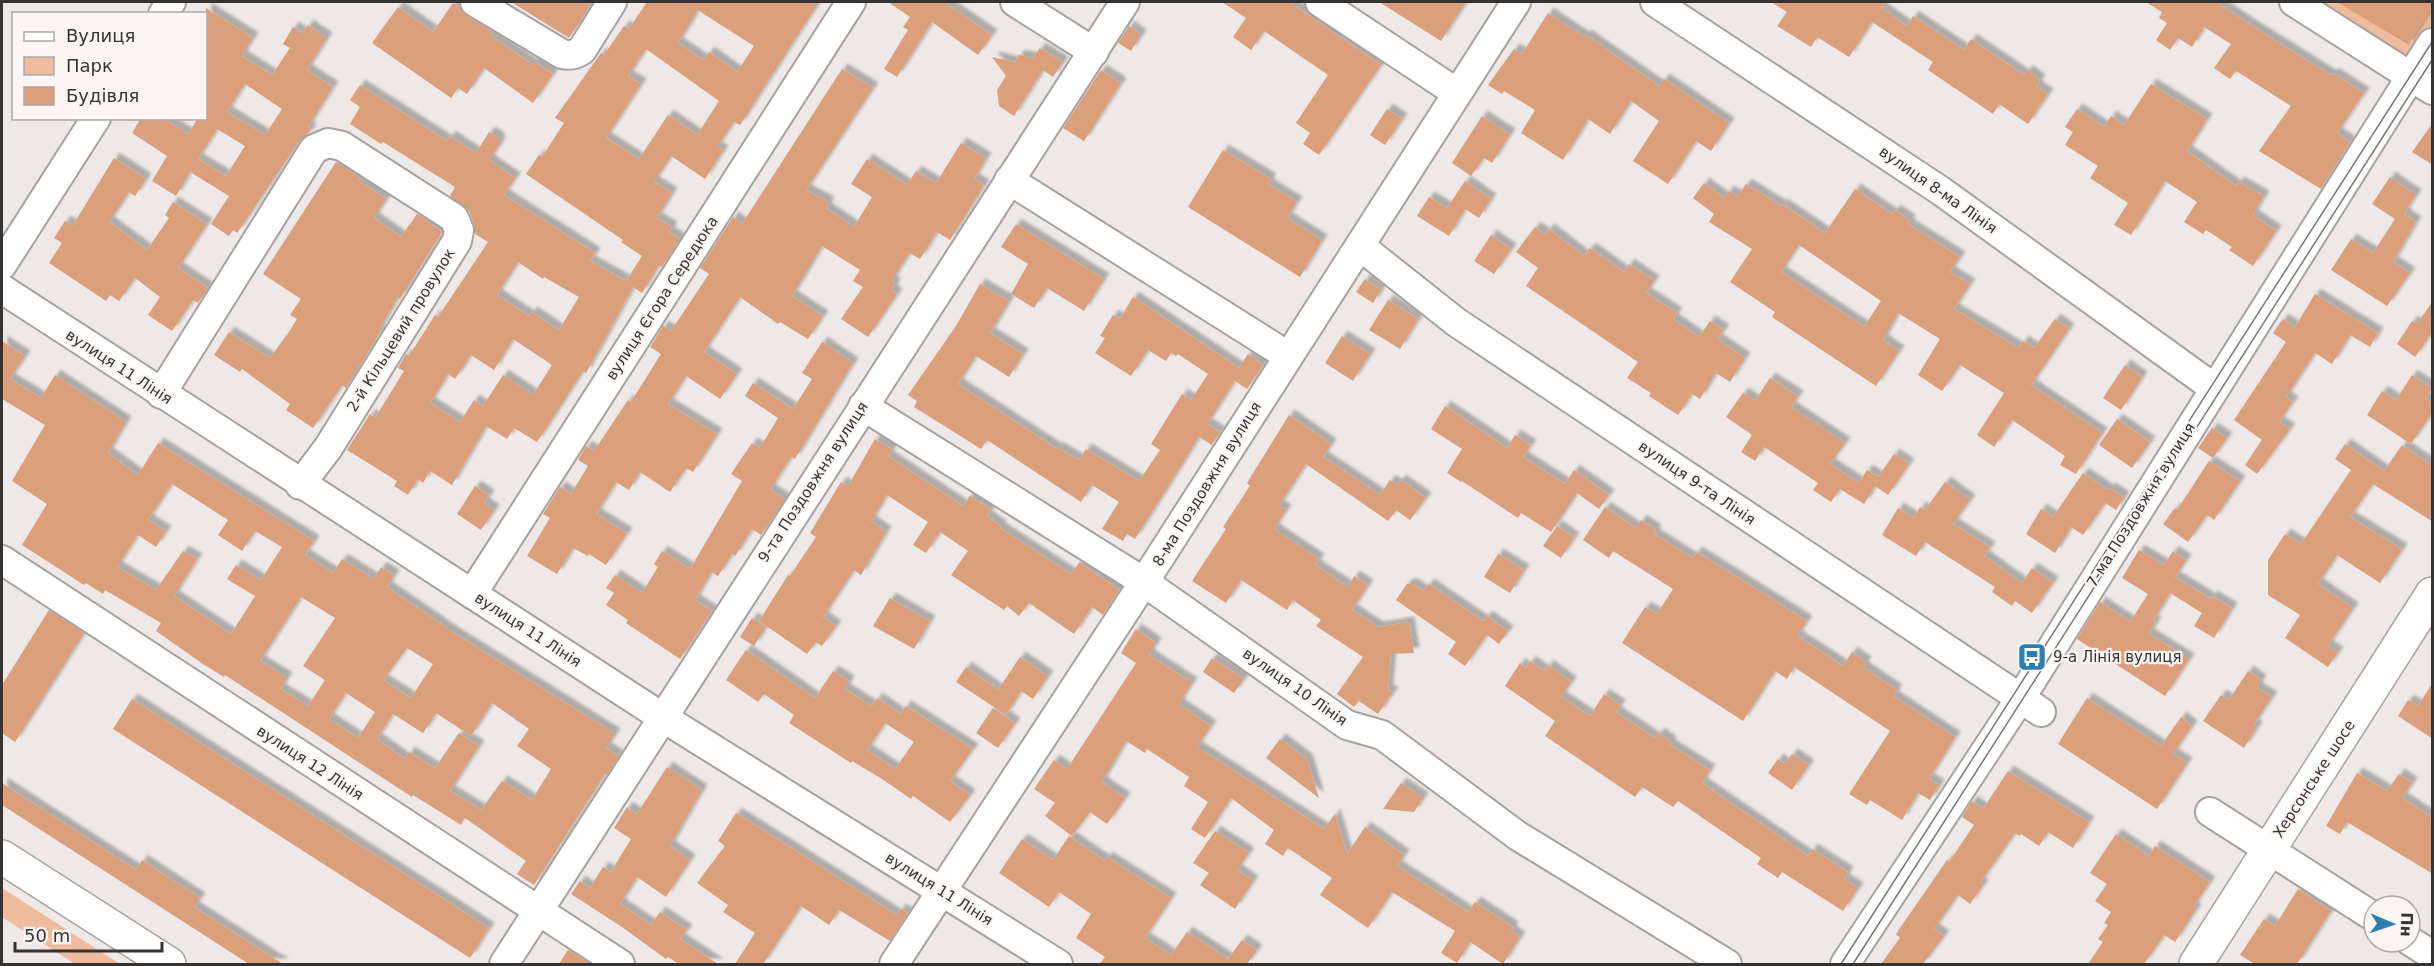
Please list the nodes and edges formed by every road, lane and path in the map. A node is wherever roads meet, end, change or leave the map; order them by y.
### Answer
1 (475, 2) edge
2 (612, 2) edge
3 (851, 2) edge
4 (1015, 2) edge
5 (1125, 2) edge
6 (1320, 2) edge
7 (1516, 2) edge
8 (1655, 2) edge
9 (2294, 2) edge
10 (2433, 43) edge
11 (1094, 52) junction
12 (2422, 83) edge
13 (1457, 93) junction
14 (95, 120) edge
15 (1009, 180) junction
16 (1360, 246) junction
17 (2, 266) edge
18 (2, 289) edge
19 (1288, 356) junction
20 (2214, 388) junction
21 (161, 394) junction
22 (863, 406) junction
23 (300, 485) junction
24 (2, 560) edge
25 (1144, 582) junction
26 (472, 594) junction
27 (2433, 594) edge
28 (2031, 705) junction
29 (662, 717) junction
30 (2210, 812) dead end
31 (2269, 850) junction
32 (2, 857) edge
33 (942, 890) junction
34 (2362, 909) edge
35 (538, 912) junction
36 (169, 964) edge
37 (504, 964) edge
38 (620, 964) edge
39 (894, 964) edge
40 (1058, 964) edge
41 (1727, 964) edge
42 (1845, 964) edge
43 (2196, 964) edge

1 - 2 street
3 - 26 street, вулиця Єгора Середюка
4 - 11 street
5 - 11 street, 9-та Поздовжня вулиця
6 - 13 street
7 - 13 street, 8-ма Поздовжня вулиця
8 - 20 street, вулиця 8-ма Лінія
9 - 12 street
10 - 12 street, 7-ма Поздовжня вулиця
11 - 15 street, 9-та Поздовжня вулиця
12 - 20 street, 7-ма Поздовжня вулиця
13 - 16 street, 8-ма Поздовжня вулиця
14 - 17 street
15 - 19 street
15 - 22 street, 9-та Поздовжня вулиця
16 - 19 street, 8-ма Поздовжня вулиця
16 - 28 street, вулиця 9-та Лінія
18 - 21 street, вулиця 11 Лінія
19 - 25 street, 8-ма Поздовжня вулиця
20 - 28 street, 7-ма Поздовжня вулиця
21 - 23 street, вулиця 11 Лінія
21 - 23 street, 2-й Кільцевий провулок
22 - 25 street, вулиця 10 Лінія
22 - 29 street, 9-та Поздовжня вулиця
23 - 26 street, вулиця 11 Лінія
24 - 35 street, вулиця 12 Лінія
25 - 33 street, 8-ма Поздовжня вулиця
25 - 41 street, вулиця 10 Лінія
26 - 29 street, вулиця 11 Лінія
27 - 31 main road, Херсонське шосе
28 - 42 street, 7-ма Поздовжня вулиця
29 - 33 street, вулиця 11 Лінія
29 - 35 street, 9-та Поздовжня вулиця
30 - 31 street
31 - 34 street
31 - 43 main road, Херсонське шосе
32 - 36 main road
33 - 39 street, 8-ма Поздовжня вулиця
33 - 40 street, вулиця 11 Лінія
35 - 37 street, 9-та Поздовжня вулиця
35 - 38 street, вулиця 12 Лінія

